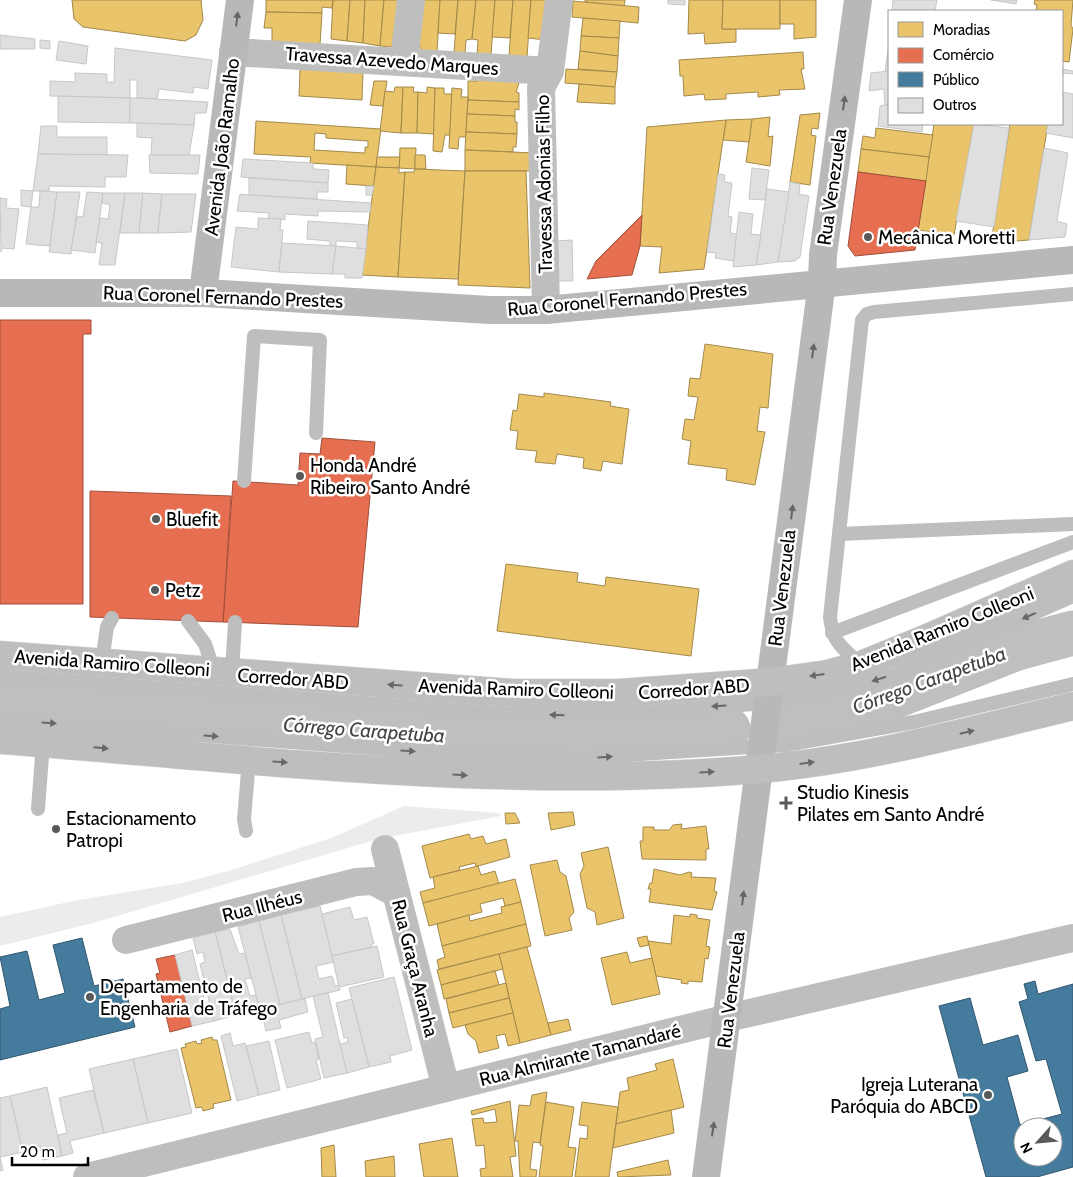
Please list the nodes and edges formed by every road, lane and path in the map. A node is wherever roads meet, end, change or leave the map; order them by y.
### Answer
1 (240, 0) edge
2 (411, 0) edge
3 (558, 0) edge
4 (858, 0) edge
5 (233, 52) junction
6 (404, 61) junction
7 (550, 71) junction
8 (1073, 260) edge
9 (822, 282) junction
10 (0, 293) edge
11 (203, 293) junction
12 (1073, 294) edge
13 (546, 310) junction
14 (316, 433) dead end
15 (244, 481) dead end
16 (1073, 524) edge
17 (839, 534) junction
18 (1073, 542) edge
19 (1072, 578) edge
20 (112, 618) dead end
21 (188, 621) dead end
22 (235, 622) dead end
23 (832, 633) junction
24 (0, 655) edge
25 (102, 662) junction
26 (861, 665) junction
27 (223, 672) junction
28 (0, 676) edge
29 (1073, 684) edge
30 (769, 693) junction
31 (1073, 706) edge
32 (0, 720) edge
33 (0, 740) edge
34 (43, 743) junction
35 (760, 758) junction
36 (249, 760) junction
37 (38, 809) dead end
38 (246, 831) dead end
39 (385, 848) dead end
40 (396, 893) junction
41 (1073, 938) edge
42 (126, 940) dead end
43 (728, 1018) junction
44 (446, 1088) junction
45 (87, 1177) edge
46 (706, 1177) edge

5 -> 1 street, Avenida João Ramalho
2 - 6 street
3 - 7 street, Travessa Adonias Filho
9 -> 4 street, Rua Venezuela
5 - 6 street, Travessa Azevedo Marques
5 - 11 street, Avenida João Ramalho
6 - 7 street, Travessa Azevedo Marques
7 - 13 street, Travessa Adonias Filho
8 - 9 street, Rua Coronel Fernando Prestes
9 - 13 street, Rua Coronel Fernando Prestes
30 -> 9 street, Rua Venezuela
10 - 11 street, Rua Coronel Fernando Prestes
11 - 13 street, Rua Coronel Fernando Prestes
12 - 17 lane
14 - 15 lane
16 - 17 lane
17 - 23 lane
18 - 23 lane
19 - 26 street, Avenida Ramiro Colleoni
19 -> 30 lane, Corredor ABD
20 - 25 lane
21 - 27 lane
22 - 27 lane
23 - 26 lane
24 - 25 street, Avenida Ramiro Colleoni
25 - 27 street, Avenida Ramiro Colleoni
26 -> 30 street, Avenida Ramiro Colleoni
30 -> 27 street, Avenida Ramiro Colleoni
30 -> 28 lane, Corredor ABD
29 - 35 lane
30 - 35 street, Rua Venezuela
35 -> 31 street
32 -> 35 lane
33 - 34 street
34 -> 36 street
34 - 37 lane
36 -> 35 street
43 -> 35 street, Rua Venezuela
36 - 38 lane
39 - 40 street, Rua Graça Aranha
40 - 42 street, Rua Ilhéus
40 - 44 street, Rua Graça Aranha
41 - 43 street, Rua Almirante Tamandaré
43 - 44 street, Rua Almirante Tamandaré
46 -> 43 street, Rua Venezuela
44 - 45 street, Rua Almirante Tamandaré

